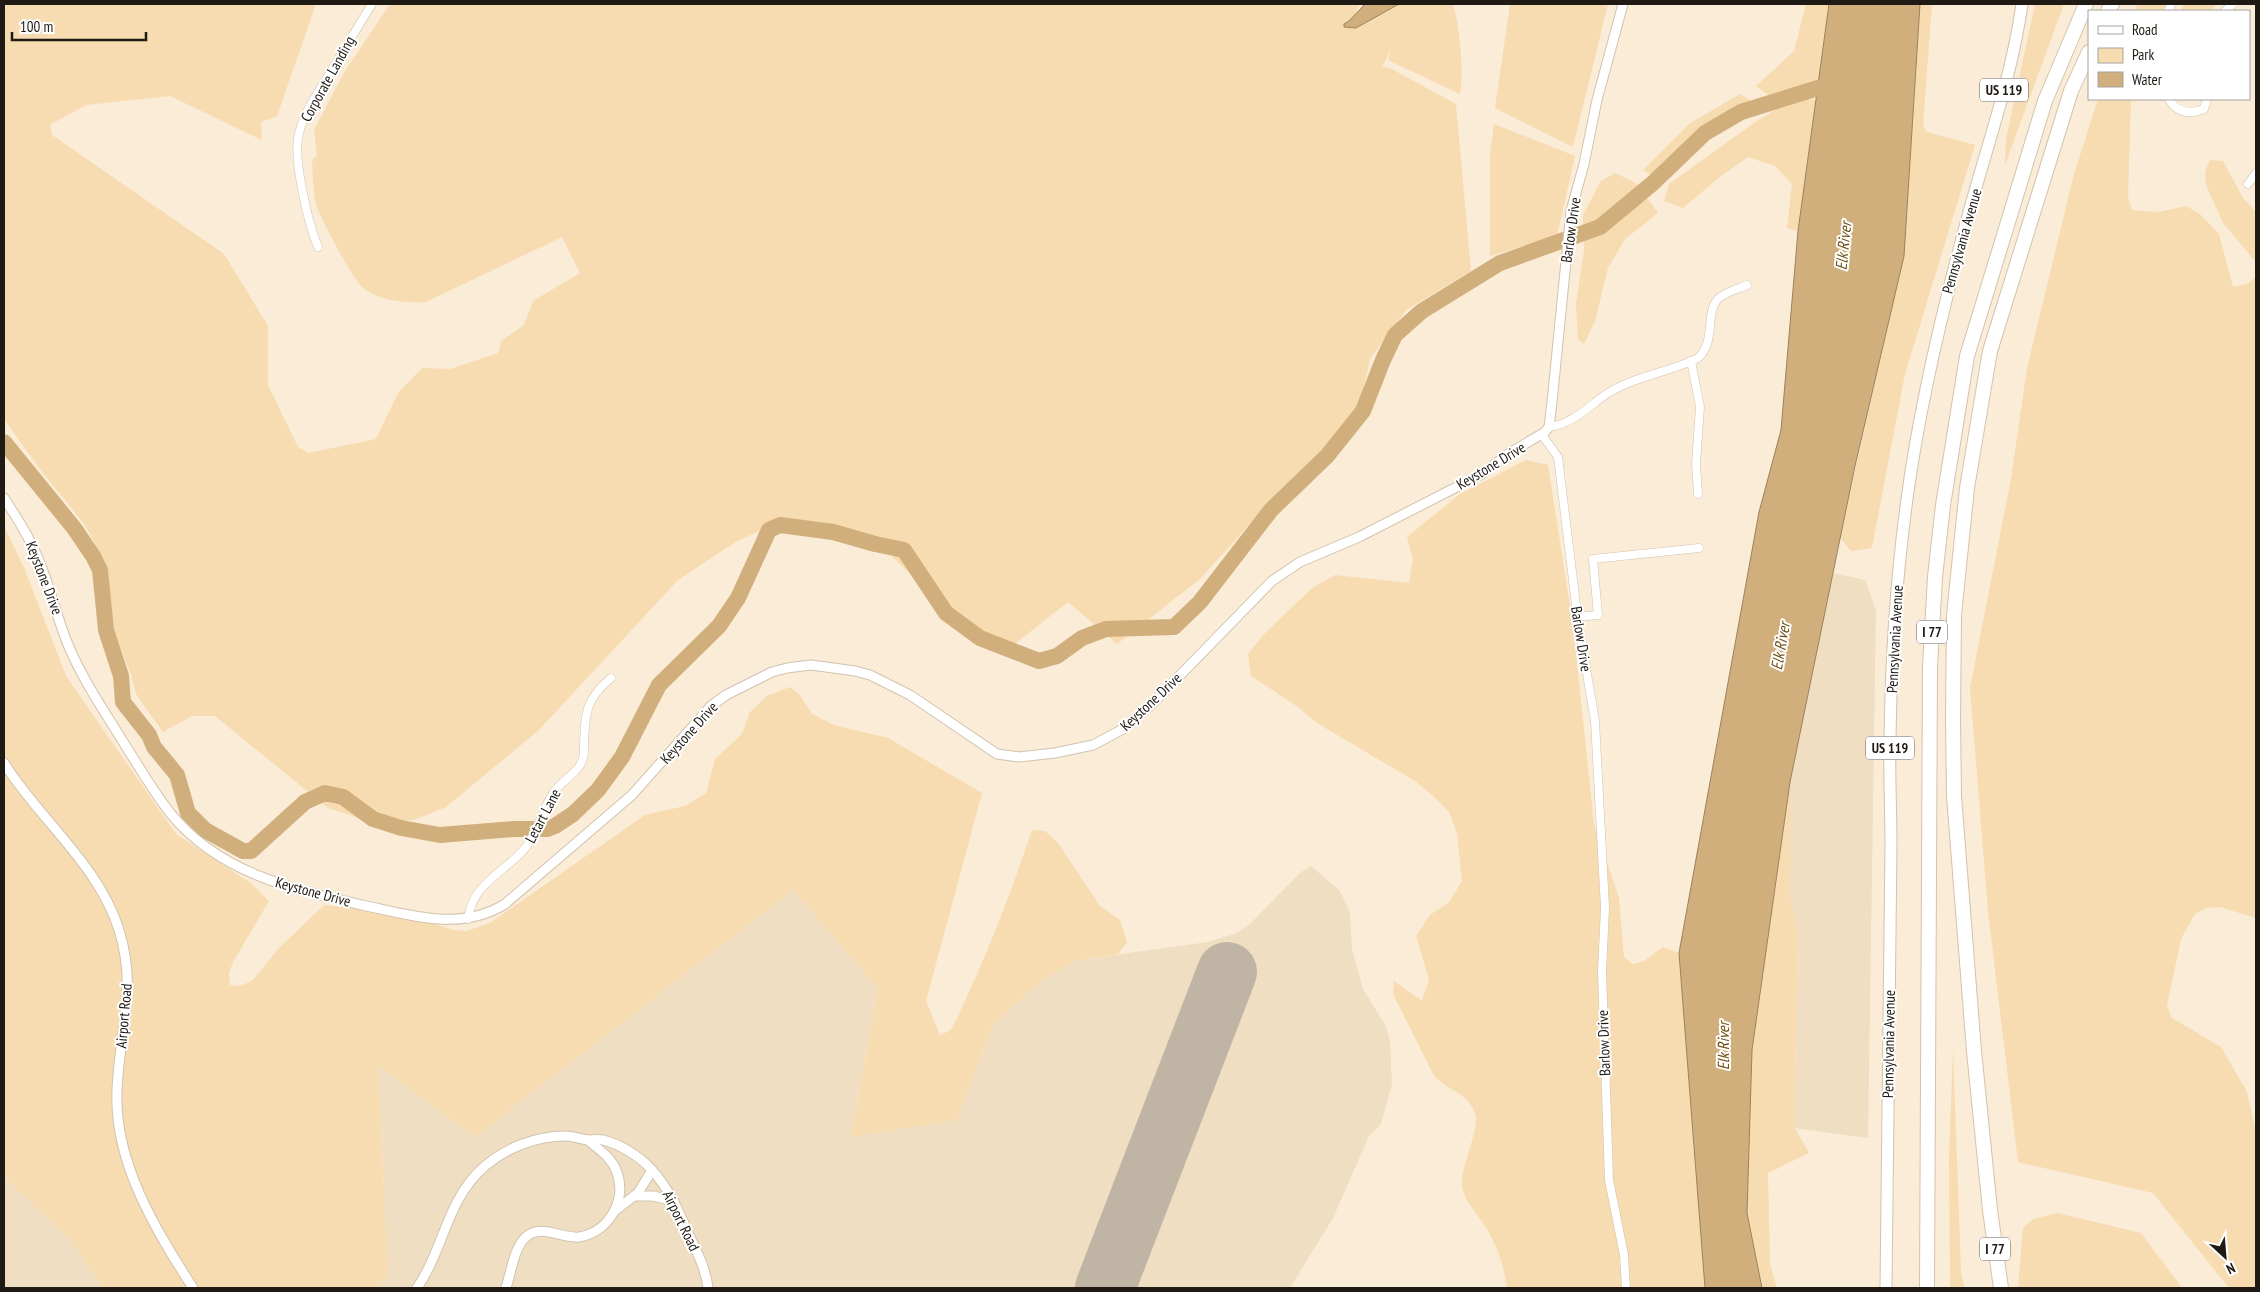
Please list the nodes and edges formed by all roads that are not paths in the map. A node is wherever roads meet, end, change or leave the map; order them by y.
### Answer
1 (372, 4) edge
2 (1623, 4) edge
3 (2022, 4) edge
4 (2086, 5) edge
5 (2088, 54) edge
6 (2170, 100) edge
7 (2207, 100) edge
8 (2256, 173) edge
9 (2248, 184) dead end
10 (318, 247) dead end
11 (1747, 285) dead end
12 (1691, 361) junction
13 (1549, 426) junction
14 (1542, 435) junction
15 (1698, 494) dead end
16 (4, 498) edge
17 (1699, 548) dead end
18 (1577, 617) junction
19 (611, 678) dead end
20 (4, 763) edge
21 (468, 919) junction
22 (588, 1140) junction
23 (652, 1170) junction
24 (634, 1196) junction
25 (674, 1201) junction
26 (616, 1210) junction
27 (1990, 1210) junction
28 (1926, 1286) edge
29 (193, 1288) edge
30 (417, 1288) edge
31 (506, 1288) edge
32 (708, 1288) edge
33 (1626, 1288) edge
34 (1886, 1288) edge
35 (1996, 1288) edge
36 (2001, 1288) edge

1 - 10 street, Corporate Landing
2 - 13 street, Barlow Drive
3 - 34 main road, Pennsylvania Avenue / US 119
4 - 28 highway, I 77
5 - 27 highway, I 77
6 - 7 street
8 - 9 street
11 - 12 street
12 - 13 street
12 - 15 street
13 - 14 street
14 - 18 street, Barlow Drive
14 - 21 street, Keystone Drive
16 - 21 street, Keystone Drive
17 - 18 street
18 - 33 street, Barlow Drive
19 - 21 street, Letart Lane
20 - 29 street, Airport Road
22 - 23 street, Airport Road
22 - 26 street
22 - 30 street, Airport Road
23 - 24 street
23 - 25 street, Airport Road
24 - 25 street
24 - 26 street
25 - 32 street, Airport Road
26 - 31 street
27 - 35 highway
27 - 36 highway, I 77

